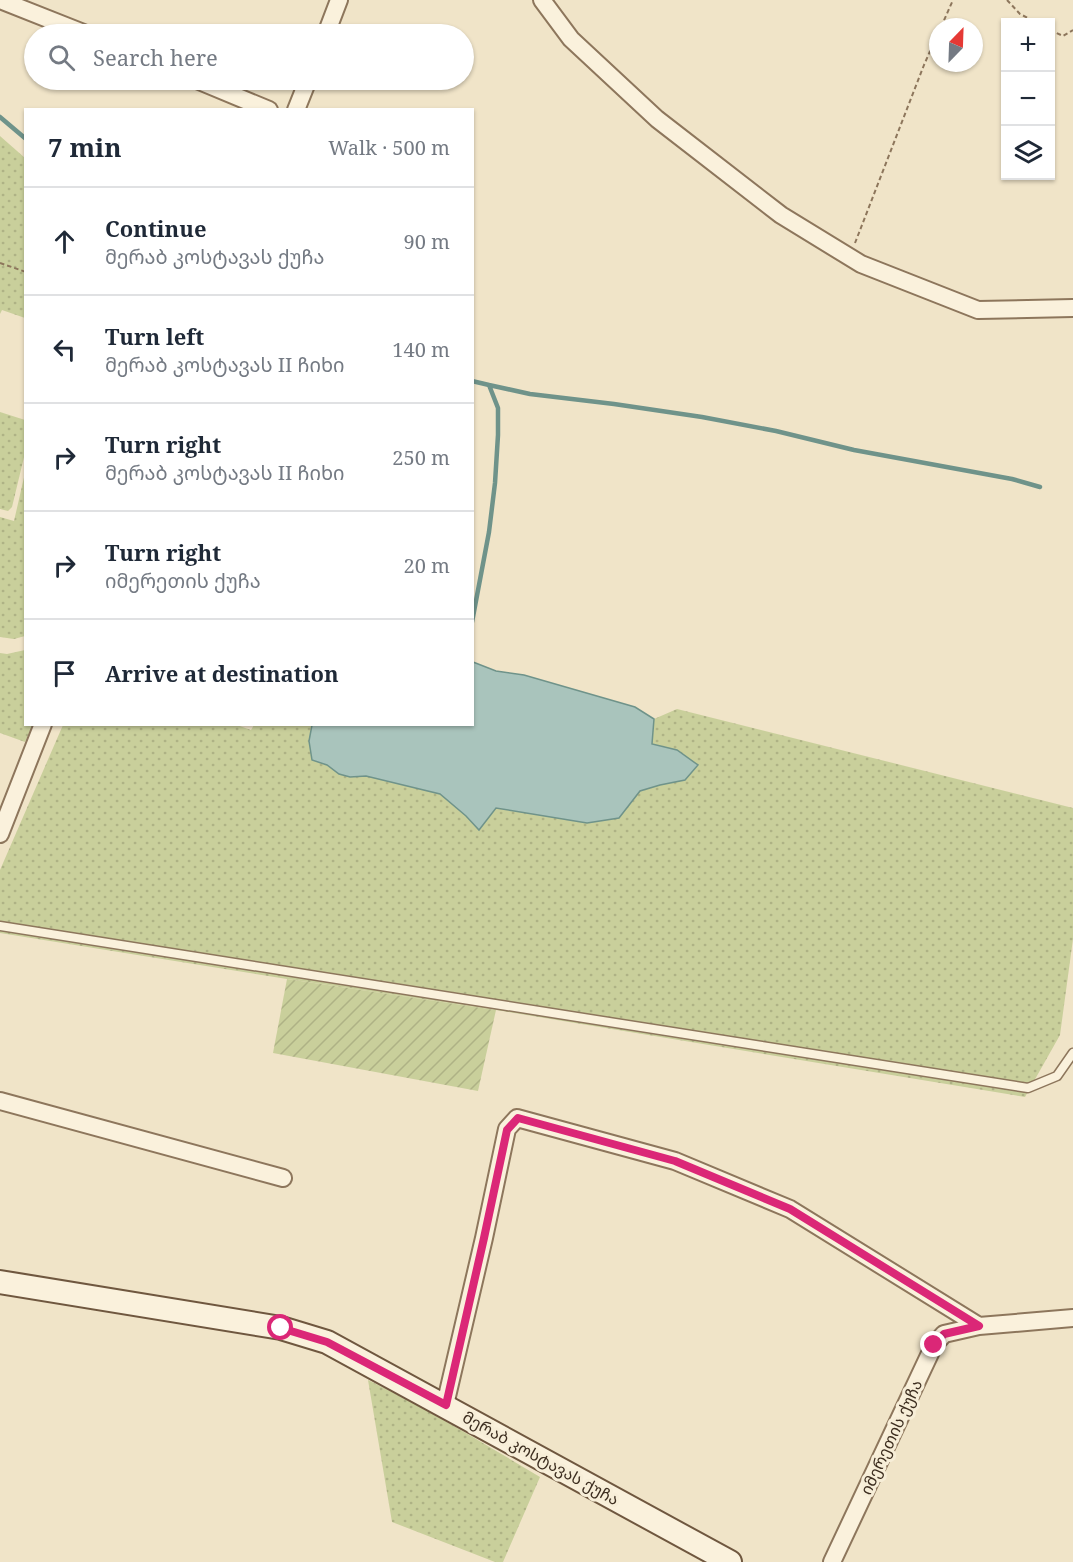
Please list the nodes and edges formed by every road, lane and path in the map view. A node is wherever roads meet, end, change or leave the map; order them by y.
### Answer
1 (0, 0) edge
2 (339, 0) edge
3 (542, 0) edge
4 (953, 0) edge
5 (1007, 0) edge
6 (944, 18) edge
7 (1028, 18) edge
8 (61, 24) edge
9 (330, 24) edge
10 (1073, 30) edge
11 (1055, 32) edge
12 (929, 54) edge
13 (221, 90) edge
14 (304, 90) edge
15 (264, 108) edge
16 (297, 108) edge
17 (849, 257) junction
18 (0, 263) edge
19 (24, 271) edge
20 (1073, 308) edge
21 (42, 726) edge
22 (0, 834) edge
23 (0, 926) edge
24 (1073, 1053) edge
25 (0, 1101) edge
26 (283, 1178) dead end
27 (0, 1282) edge
28 (1073, 1318) edge
29 (979, 1326) junction
30 (446, 1405) junction
31 (718, 1559) edge
32 (831, 1562) edge

1 - 8 street
2 - 9 street
3 - 17 street
4 - 6 path
5 - 7 path
10 - 11 path
12 - 17 path
13 - 15 street
14 - 16 street
17 - 20 street
18 - 19 path
21 - 22 street
23 - 24 lane
25 - 26 street
27 - 30 main road, მერაბ კოსტავას ქუჩა
28 - 29 street, იმერეთის ქუჩა
29 - 30 street
29 - 32 street, იმერეთის ქუჩა
30 - 31 main road, მერაბ კოსტავას ქუჩა

